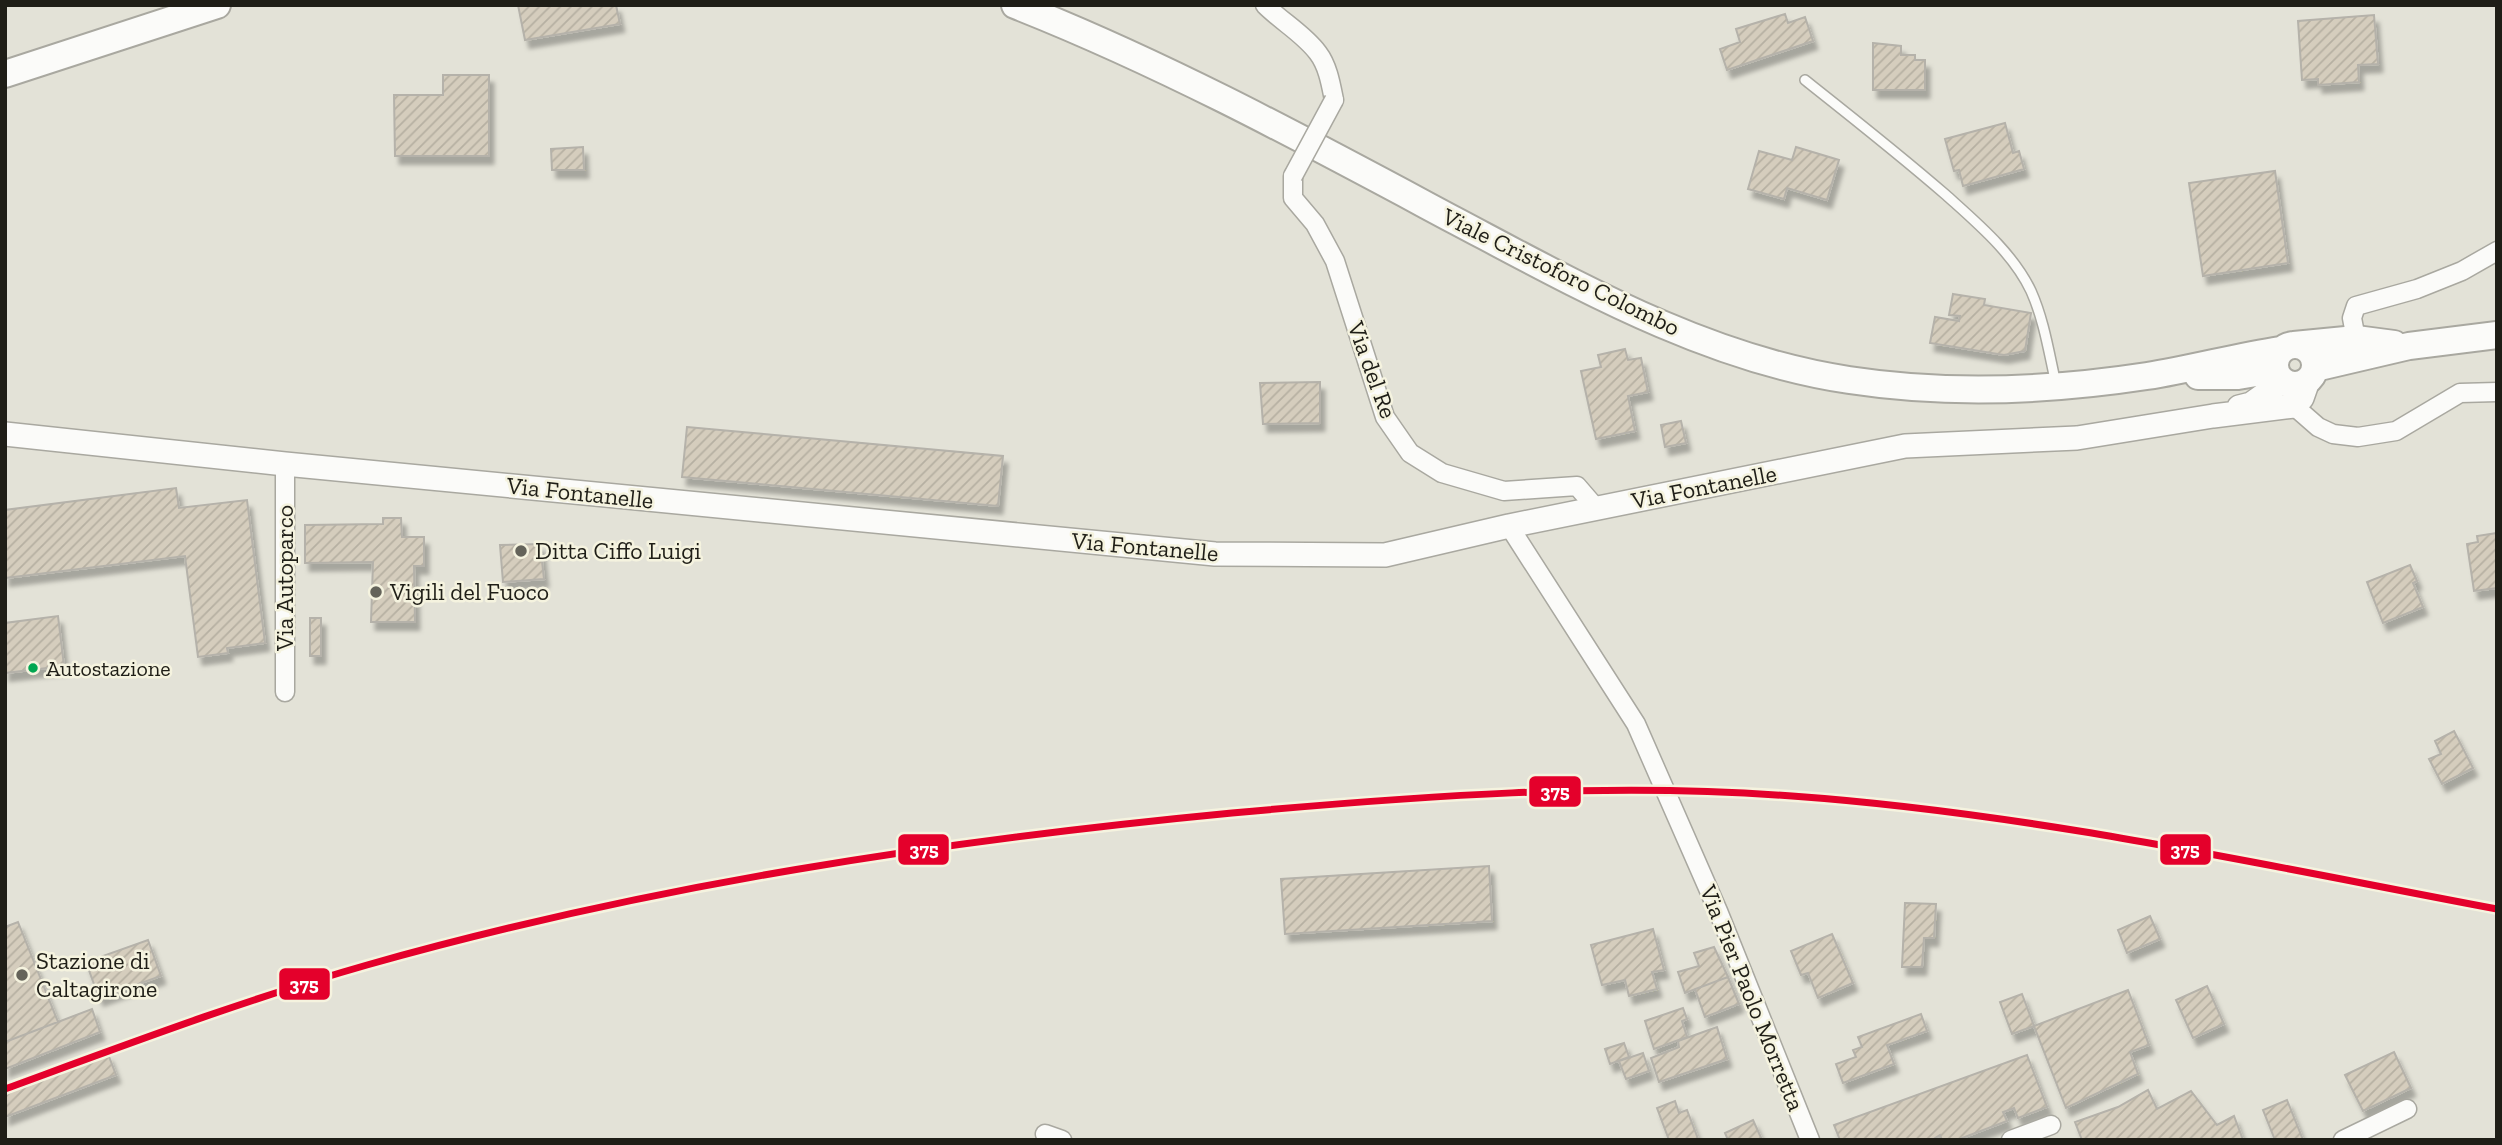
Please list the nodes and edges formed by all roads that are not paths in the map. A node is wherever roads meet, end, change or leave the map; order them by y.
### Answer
1 (217, 5) edge
2 (1015, 5) edge
3 (1265, 5) edge
4 (5, 74) edge
5 (1805, 80) dead end
6 (2497, 251) edge
7 (2497, 335) edge
8 (2356, 339) junction
9 (2409, 346) junction
10 (2283, 362) junction
11 (2312, 375) junction
12 (2057, 386) junction
13 (2497, 392) edge
14 (2294, 406) junction
15 (2213, 416) junction
16 (5, 434) edge
17 (68, 441) junction
18 (5, 447) edge
19 (285, 464) junction
20 (1596, 508) junction
21 (1509, 526) junction
22 (285, 692) dead end
23 (2407, 1109) dead end
24 (2051, 1125) dead end
25 (1810, 1140) edge
26 (2011, 1140) edge
27 (2343, 1140) edge

1 - 4 main road
2 - 12 main road, Viale Cristoforo Colombo
3 - 20 street, Via del Re, bridge
5 - 12 lane
6 - 8 street
7 - 9 main road
8 - 9 main road
8 - 10 main road
9 - 11 main road
10 - 11 main road
10 - 11 main road
10 - 12 main road, Viale Cristoforo Colombo
10 - 15 street
11 - 14 street
13 - 14 street
14 - 15 street
15 - 20 street, Via Fontanelle
16 - 17 street
17 - 18 street
17 - 19 street, Via Fontanelle
19 - 21 street, Via Fontanelle
19 - 22 street, Via Autoparco
20 - 21 street, Via Fontanelle
21 - 25 street, Via Pier Paolo Morretta
23 - 27 street
24 - 26 street

